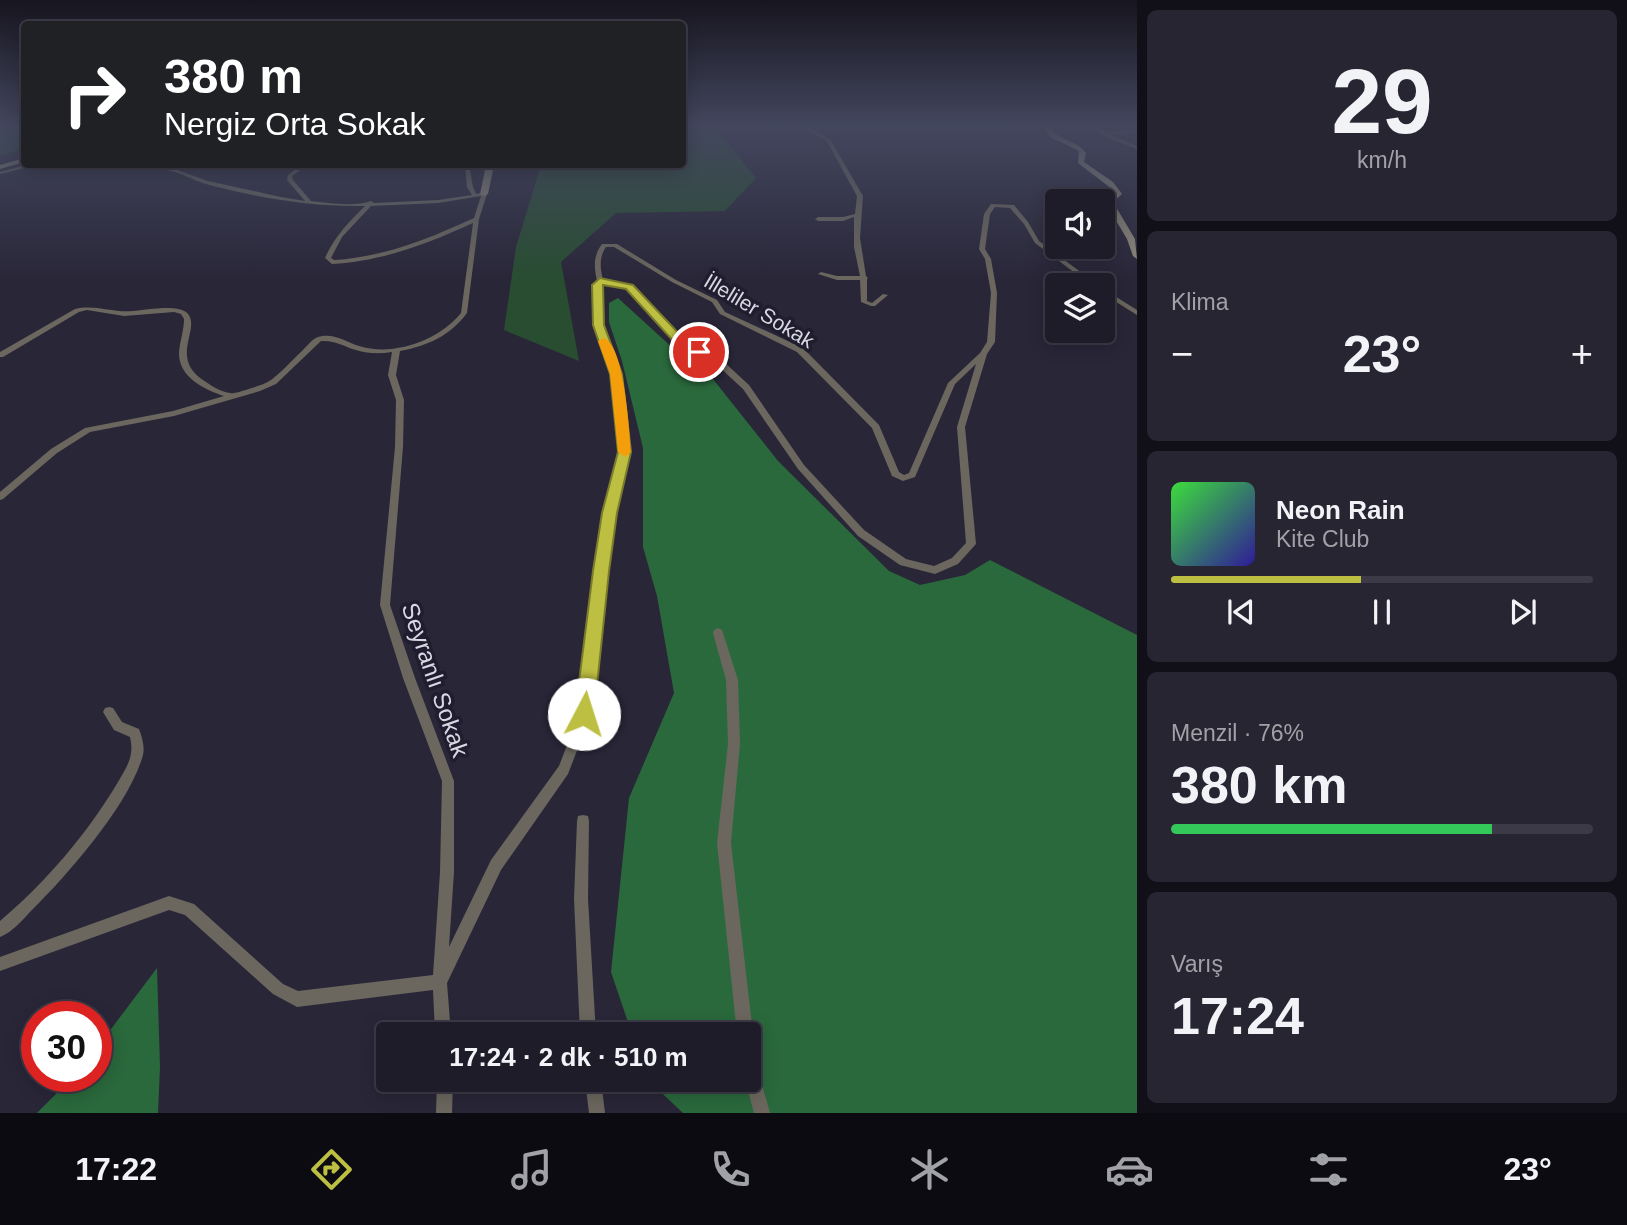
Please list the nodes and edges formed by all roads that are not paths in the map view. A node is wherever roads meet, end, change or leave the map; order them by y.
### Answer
1 (190, 177) edge
2 (290, 177) edge
3 (469, 177) edge
4 (486, 177) edge
5 (849, 177) edge
6 (1099, 177) edge
7 (479, 195) junction
8 (308, 201) junction
9 (371, 203) junction
10 (857, 215) junction
11 (476, 219) junction
12 (818, 219) dead end
13 (1137, 256) edge
14 (1079, 273) edge
15 (821, 274) dead end
16 (865, 278) junction
17 (600, 281) junction
18 (885, 295) dead end
19 (1115, 299) edge
20 (1137, 313) edge
21 (396, 351) junction
22 (983, 354) junction
23 (0, 355) edge
24 (232, 396) junction
25 (0, 497) edge
26 (718, 633) dead end
27 (109, 712) dead end
28 (583, 821) dead end
29 (0, 930) edge
30 (0, 964) edge
31 (440, 982) junction
32 (442, 1022) edge
33 (587, 1022) edge
34 (743, 1022) edge
35 (445, 1092) edge
36 (594, 1092) edge
37 (756, 1092) edge
38 (444, 1113) edge
39 (597, 1113) edge
40 (762, 1113) edge

1 - 8 street
2 - 8 street
3 - 7 street
4 - 7 street
5 - 10 street
6 - 13 street
7 - 9 street
7 - 11 street
8 - 9 street
9 - 11 street
10 - 12 street
10 - 16 street
11 - 21 street
14 - 22 street, İlleliler Sokak
15 - 16 street
16 - 18 street
17 - 22 street, İlleliler Sokak
17 - 22 street
17 - 31 street
19 - 20 street
21 - 24 street
21 - 31 street, Seyranlı Sokak
23 - 24 street
24 - 25 street
26 - 34 street
27 - 29 street
28 - 33 street
30 - 31 street
31 - 32 street, Seyranlı Sokak
35 - 38 street
36 - 39 street
37 - 40 street

